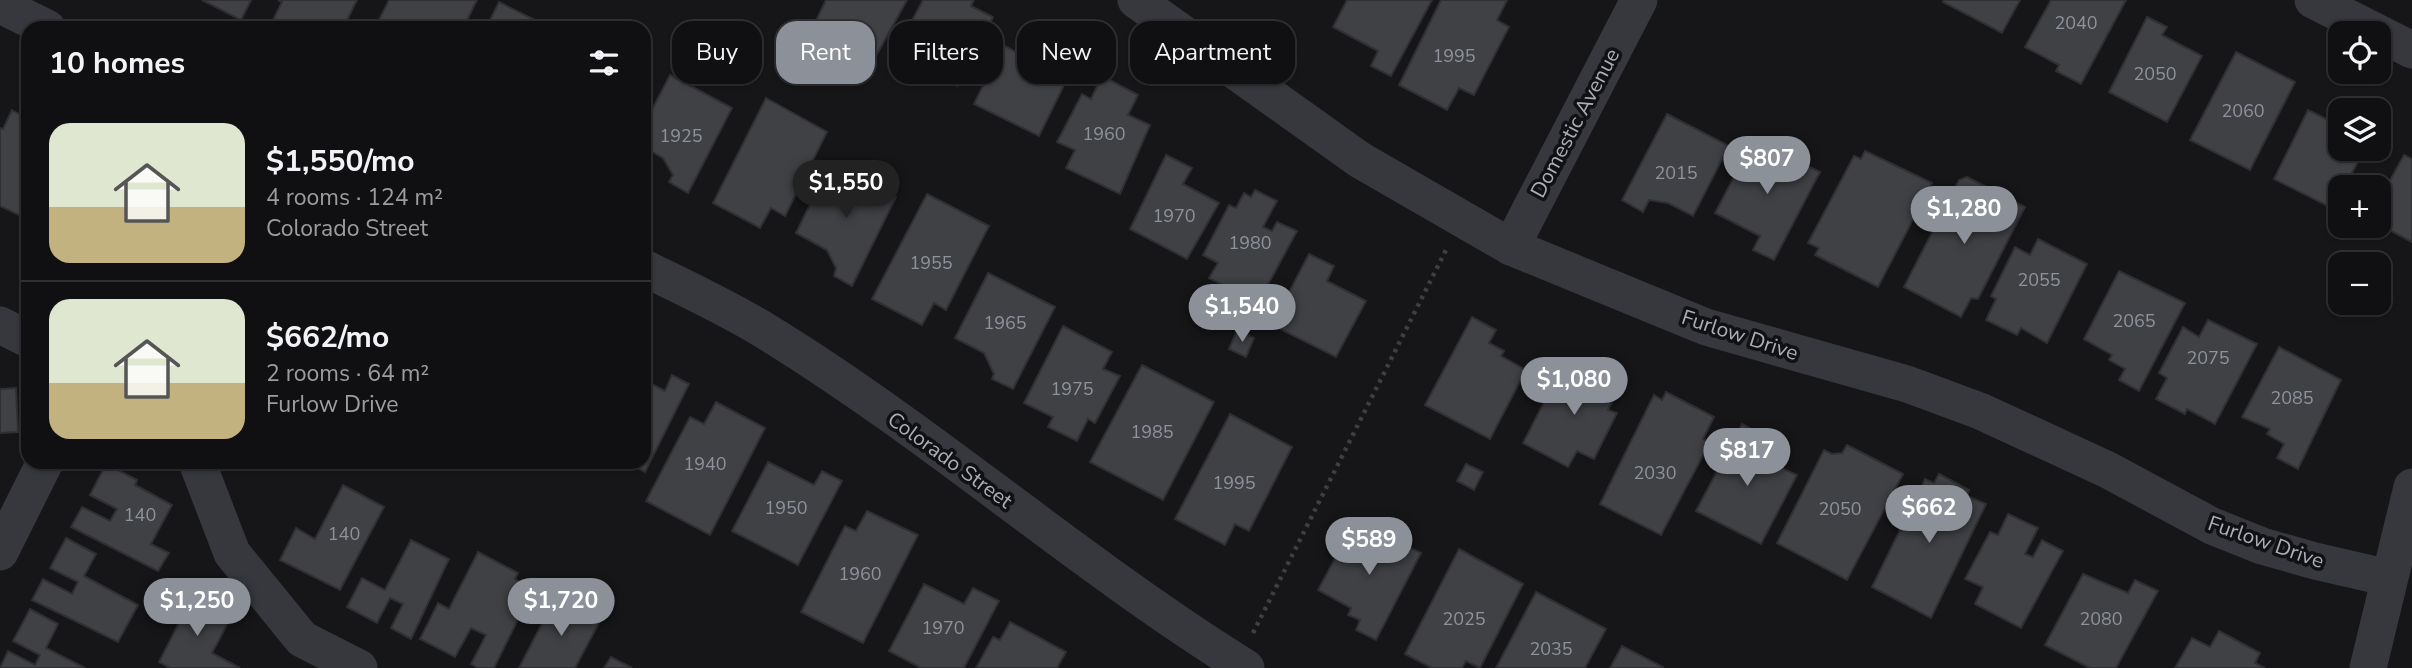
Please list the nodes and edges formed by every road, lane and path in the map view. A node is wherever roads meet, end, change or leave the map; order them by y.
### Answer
1 (1136, 0) edge
2 (1639, 0) edge
3 (2313, 0) edge
4 (0, 5) edge
5 (33, 21) edge
6 (2412, 50) edge
7 (1462, 218) junction
8 (1511, 247) junction
9 (651, 272) edge
10 (0, 325) edge
11 (21, 336) edge
12 (42, 469) edge
13 (200, 469) edge
14 (2412, 487) edge
15 (0, 551) edge
16 (2389, 578) junction
17 (294, 654) edge
18 (1242, 665) edge
19 (359, 668) edge
20 (2368, 668) edge

1 - 7 street, Furlow Drive
2 - 8 street, Domestic Avenue
3 - 6 street
4 - 5 street
7 - 8 street, Furlow Drive
7 - 18 path
8 - 16 street, Furlow Drive
9 - 18 street, Colorado Street
10 - 11 street
12 - 15 street
13 - 17 street
14 - 16 street
16 - 20 street
17 - 19 street

